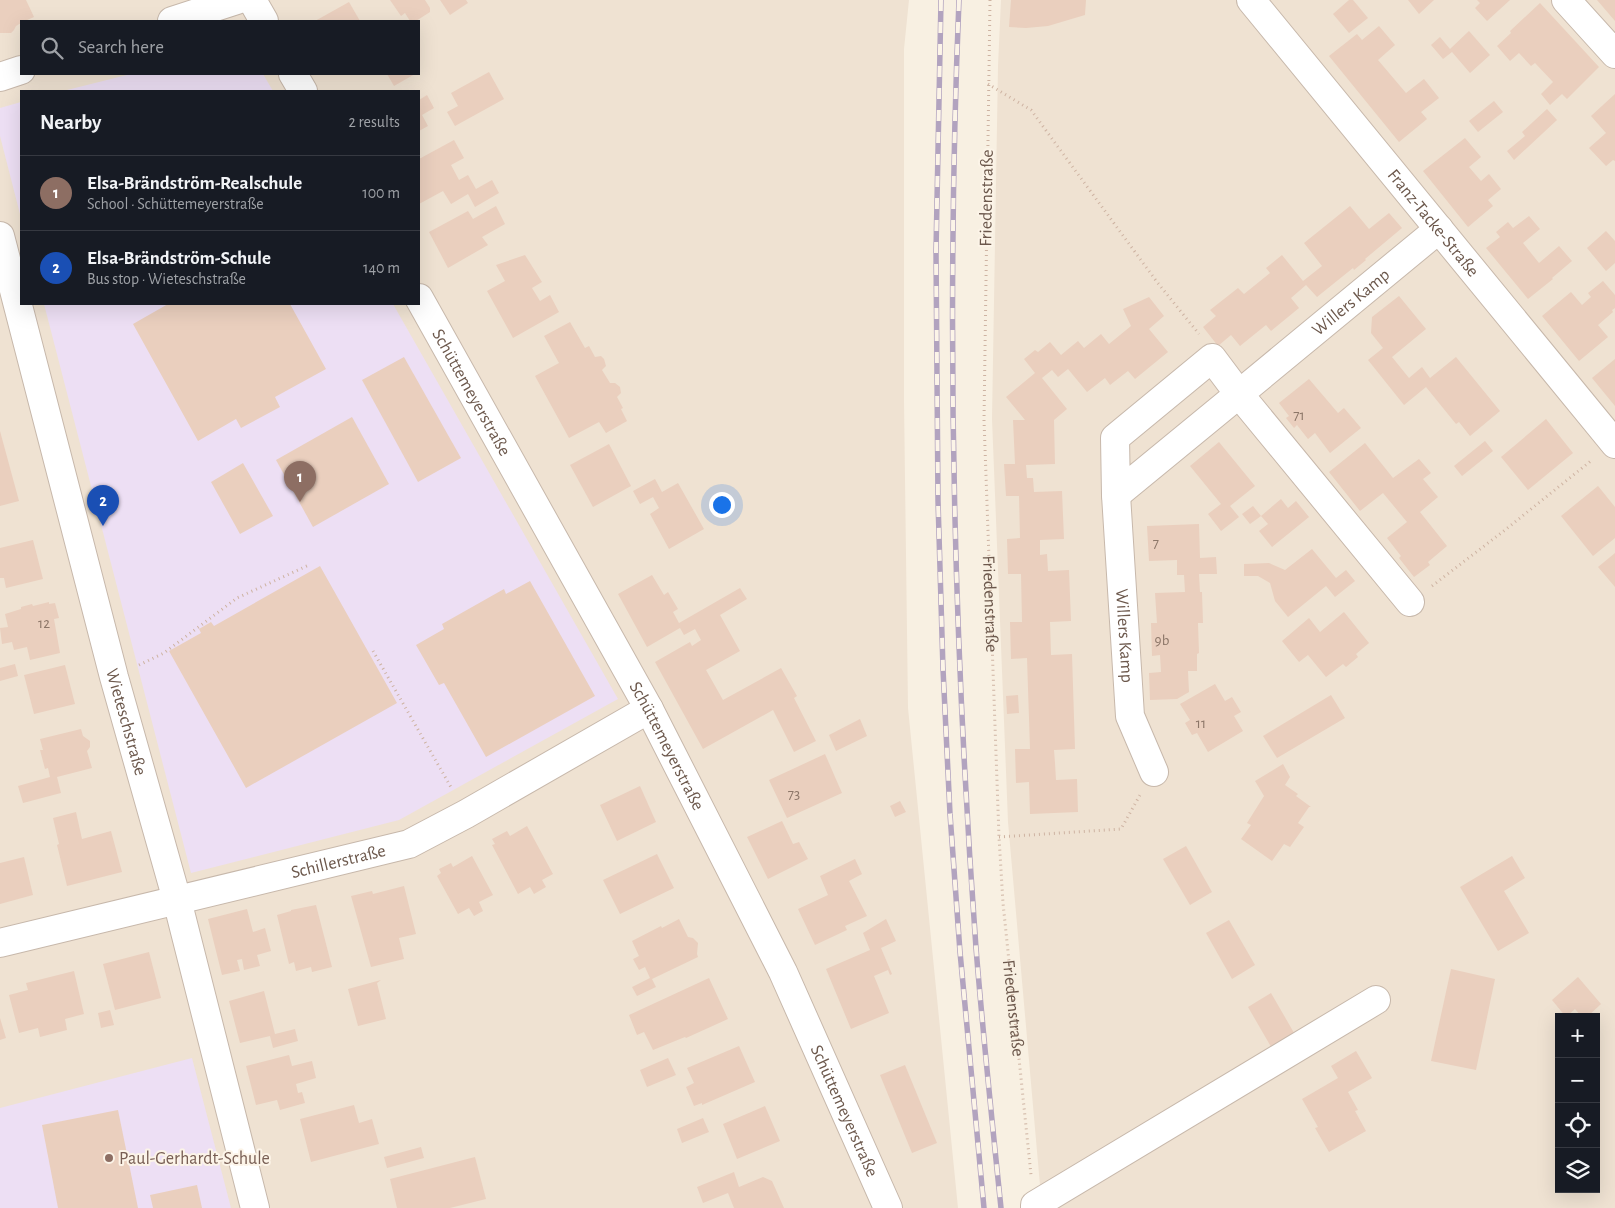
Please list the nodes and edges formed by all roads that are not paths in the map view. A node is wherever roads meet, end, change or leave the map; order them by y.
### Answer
1 (237, 0) edge
2 (252, 0) edge
3 (1251, 0) edge
4 (1566, 0) edge
5 (175, 20) edge
6 (263, 20) edge
7 (1615, 54) edge
8 (20, 70) edge
9 (294, 75) edge
10 (0, 77) edge
11 (302, 90) edge
12 (1440, 229) junction
13 (0, 236) edge
14 (420, 300) edge
15 (1239, 394) junction
16 (1615, 443) edge
17 (1116, 495) junction
18 (1410, 602) road end
19 (649, 709) junction
20 (1154, 772) road end
21 (177, 900) junction
22 (0, 942) edge
23 (1376, 1000) dead end
24 (1035, 1206) edge
25 (255, 1208) edge
26 (888, 1208) edge

1 - 5 street
2 - 6 street
3 - 12 street, Franz-Tacke-Straße
4 - 7 street
8 - 10 street
9 - 11 street
12 - 15 street, Willers Kamp
12 - 16 street, Franz-Tacke-Straße
13 - 21 street, Wieteschstraße
14 - 19 street, Schüttemeyerstraße
15 - 17 street, Willers Kamp
15 - 17 street, Willers Kamp
15 - 18 street
17 - 20 street, Willers Kamp
19 - 21 street, Schillerstraße
19 - 26 street, Schüttemeyerstraße
21 - 22 street, Schillerstraße
21 - 25 street, Wieteschstraße
23 - 24 street

